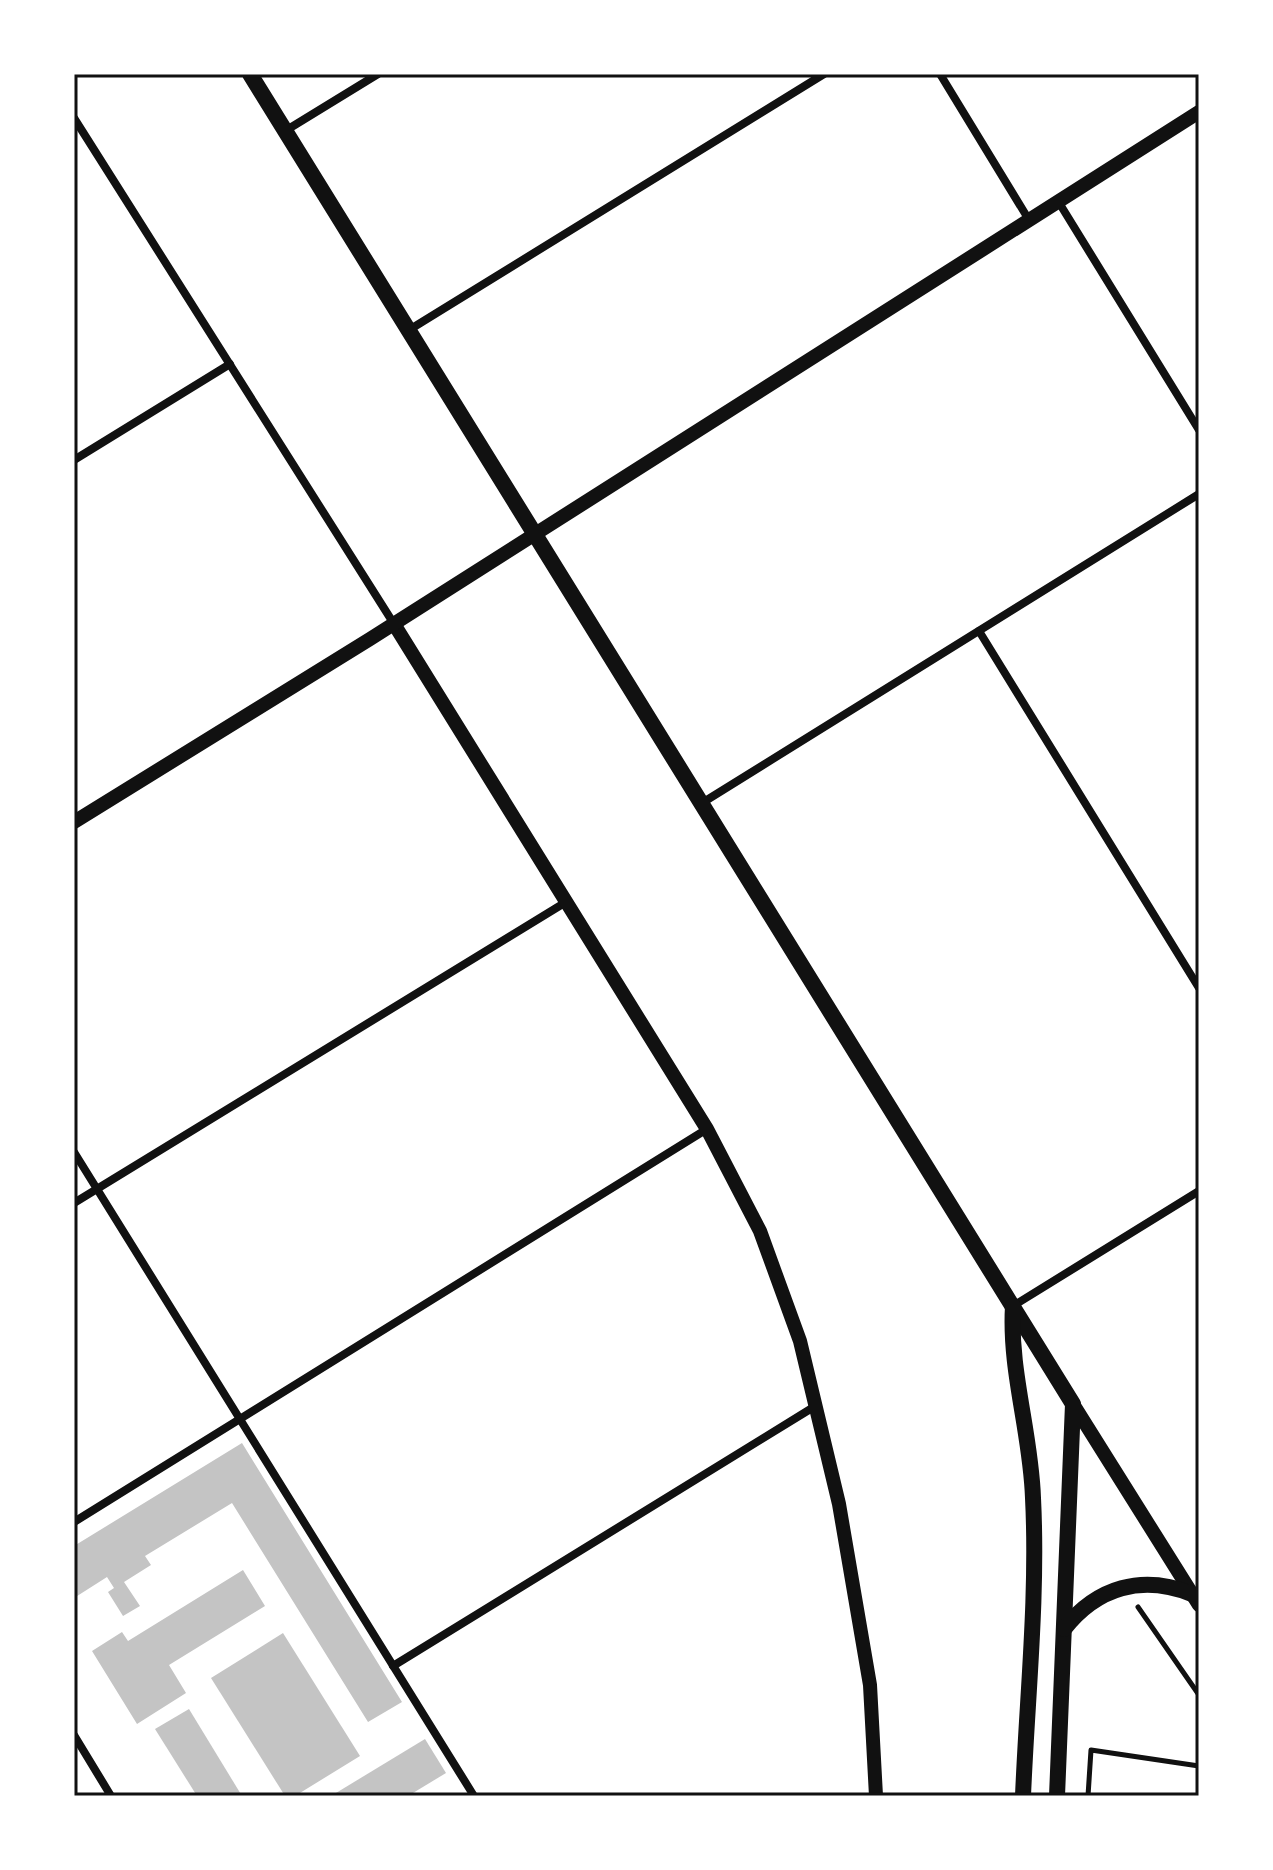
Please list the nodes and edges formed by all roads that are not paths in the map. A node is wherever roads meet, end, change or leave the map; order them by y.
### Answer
1 (250, 74) edge
2 (378, 74) edge
3 (824, 74) edge
4 (940, 74) edge
5 (1199, 112) edge
6 (75, 123) edge
7 (285, 131) junction
8 (1058, 201) junction
9 (1029, 220) junction
10 (409, 331) junction
11 (230, 364) junction
12 (1199, 430) edge
13 (74, 460) edge
14 (1199, 494) edge
15 (535, 535) junction
16 (394, 624) junction
17 (979, 631) junction
18 (702, 803) junction
19 (74, 822) edge
20 (566, 902) junction
21 (1199, 988) edge
22 (707, 1129) junction
23 (74, 1152) edge
24 (97, 1189) junction
25 (1199, 1191) edge
26 (74, 1203) edge
27 (1013, 1306) junction
28 (1073, 1404) junction
29 (817, 1405) junction
30 (240, 1419) junction
31 (74, 1522) edge
32 (1196, 1600) edge
33 (1064, 1629) junction
34 (393, 1666) junction
35 (74, 1735) edge
36 (111, 1796) edge
37 (474, 1796) edge
38 (876, 1796) edge
39 (1023, 1796) edge
40 (1057, 1796) edge

1 - 7 main road
2 - 7 street
3 - 10 street
4 - 9 street
5 - 8 street
6 - 11 street
7 - 10 main road
8 - 9 street
8 - 12 street
9 - 15 street
10 - 15 main road
11 - 13 street
11 - 16 street
14 - 17 street
15 - 16 street
15 - 18 main road
16 - 19 street
16 - 20 street
17 - 18 street
17 - 21 street
18 - 27 main road
20 - 22 street
20 - 24 street
22 - 29 street
22 - 30 street
23 - 24 street
24 - 26 street
24 - 30 street
25 - 27 street
27 - 28 main road
27 - 39 main road
28 - 32 street
28 - 33 main road
29 - 34 street
29 - 38 street
30 - 31 street
30 - 34 street
32 - 33 main road
33 - 40 main road
34 - 37 street
35 - 36 street

